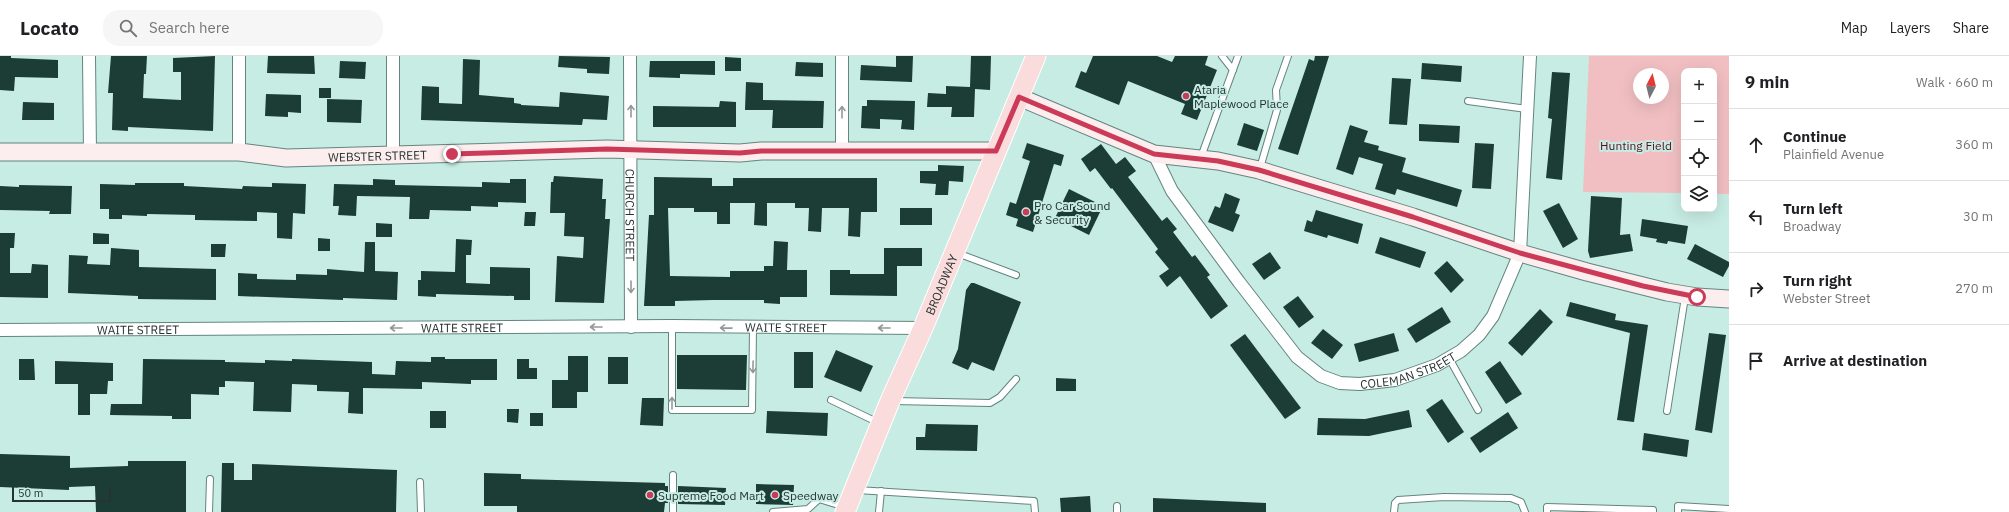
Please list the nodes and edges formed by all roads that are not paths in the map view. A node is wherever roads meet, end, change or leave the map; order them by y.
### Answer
1 (89, 56) edge
2 (239, 56) edge
3 (393, 56) edge
4 (630, 56) edge
5 (842, 56) edge
6 (1036, 56) edge
7 (1222, 56) edge
8 (1238, 56) edge
9 (1288, 56) edge
10 (1530, 56) edge
11 (1233, 70) junction
12 (1019, 97) junction
13 (1468, 101) dead end
14 (1527, 109) junction
15 (631, 150) junction
16 (842, 151) junction
17 (996, 151) junction
18 (0, 152) edge
19 (239, 152) junction
20 (90, 153) junction
21 (1154, 154) junction
22 (393, 155) junction
23 (1201, 158) junction
24 (1259, 170) junction
25 (955, 252) junction
26 (1520, 253) junction
27 (1016, 274) dead end
28 (1685, 295) junction
29 (1729, 299) edge
30 (672, 326) junction
31 (632, 327) junction
32 (753, 328) junction
33 (923, 328) junction
34 (0, 330) edge
35 (1449, 358) junction
36 (1016, 379) dead end
37 (830, 400) dead end
38 (890, 400) junction
39 (1478, 410) dead end
40 (1667, 411) dead end
41 (881, 424) junction
42 (673, 474) dead end
43 (210, 479) dead end
44 (420, 482) dead end
45 (854, 489) junction
46 (881, 491) junction
47 (1729, 509) edge
48 (808, 510) edge
49 (846, 510) edge
50 (209, 512) edge
51 (420, 512) edge
52 (673, 512) edge
53 (773, 512) edge
54 (879, 512) edge
55 (1035, 512) edge
56 (1394, 512) edge
57 (1526, 512) edge
58 (1547, 512) edge
59 (1653, 512) edge
60 (1678, 512) edge

1 - 20 street
2 - 19 street
3 - 22 street
15 -> 4 street, CHURCH STREET
16 -> 5 street
6 - 12 main road, BROADWAY
7 - 11 lane
8 - 11 lane
9 - 24 lane
10 - 14 street, COLEMAN STREET
11 - 23 lane
12 - 17 main road, BROADWAY
12 - 21 street
13 - 14 lane
14 - 26 street, COLEMAN STREET
15 - 16 street, WEBSTER STREET
15 - 22 street, WEBSTER STREET
15 -> 31 street, CHURCH STREET
16 - 17 street, WEBSTER STREET
17 - 25 main road, BROADWAY
18 - 20 street, WEBSTER STREET
19 - 20 street, WEBSTER STREET
19 - 22 street, WEBSTER STREET
21 - 23 street
21 - 35 street, COLEMAN STREET
23 - 24 street
24 - 26 street
25 - 27 lane
25 - 33 main road, BROADWAY
26 - 28 street
26 - 35 street, COLEMAN STREET
28 - 29 street
28 - 40 lane
30 - 31 street, WAITE STREET
32 -> 30 street, WAITE STREET
32 -> 30 lane
31 -> 34 street, WAITE STREET
33 -> 32 street, WAITE STREET
33 - 38 main road, BROADWAY
35 - 39 lane
36 - 38 lane
37 - 41 lane
38 - 41 main road, BROADWAY
41 - 45 main road, BROADWAY
42 - 52 lane
43 - 50 lane
44 - 51 lane
45 - 46 lane
45 - 49 main road, BROADWAY
46 - 54 lane
46 - 55 lane
47 - 60 lane
48 - 49 lane
48 - 53 lane
56 - 57 lane
58 - 59 lane

